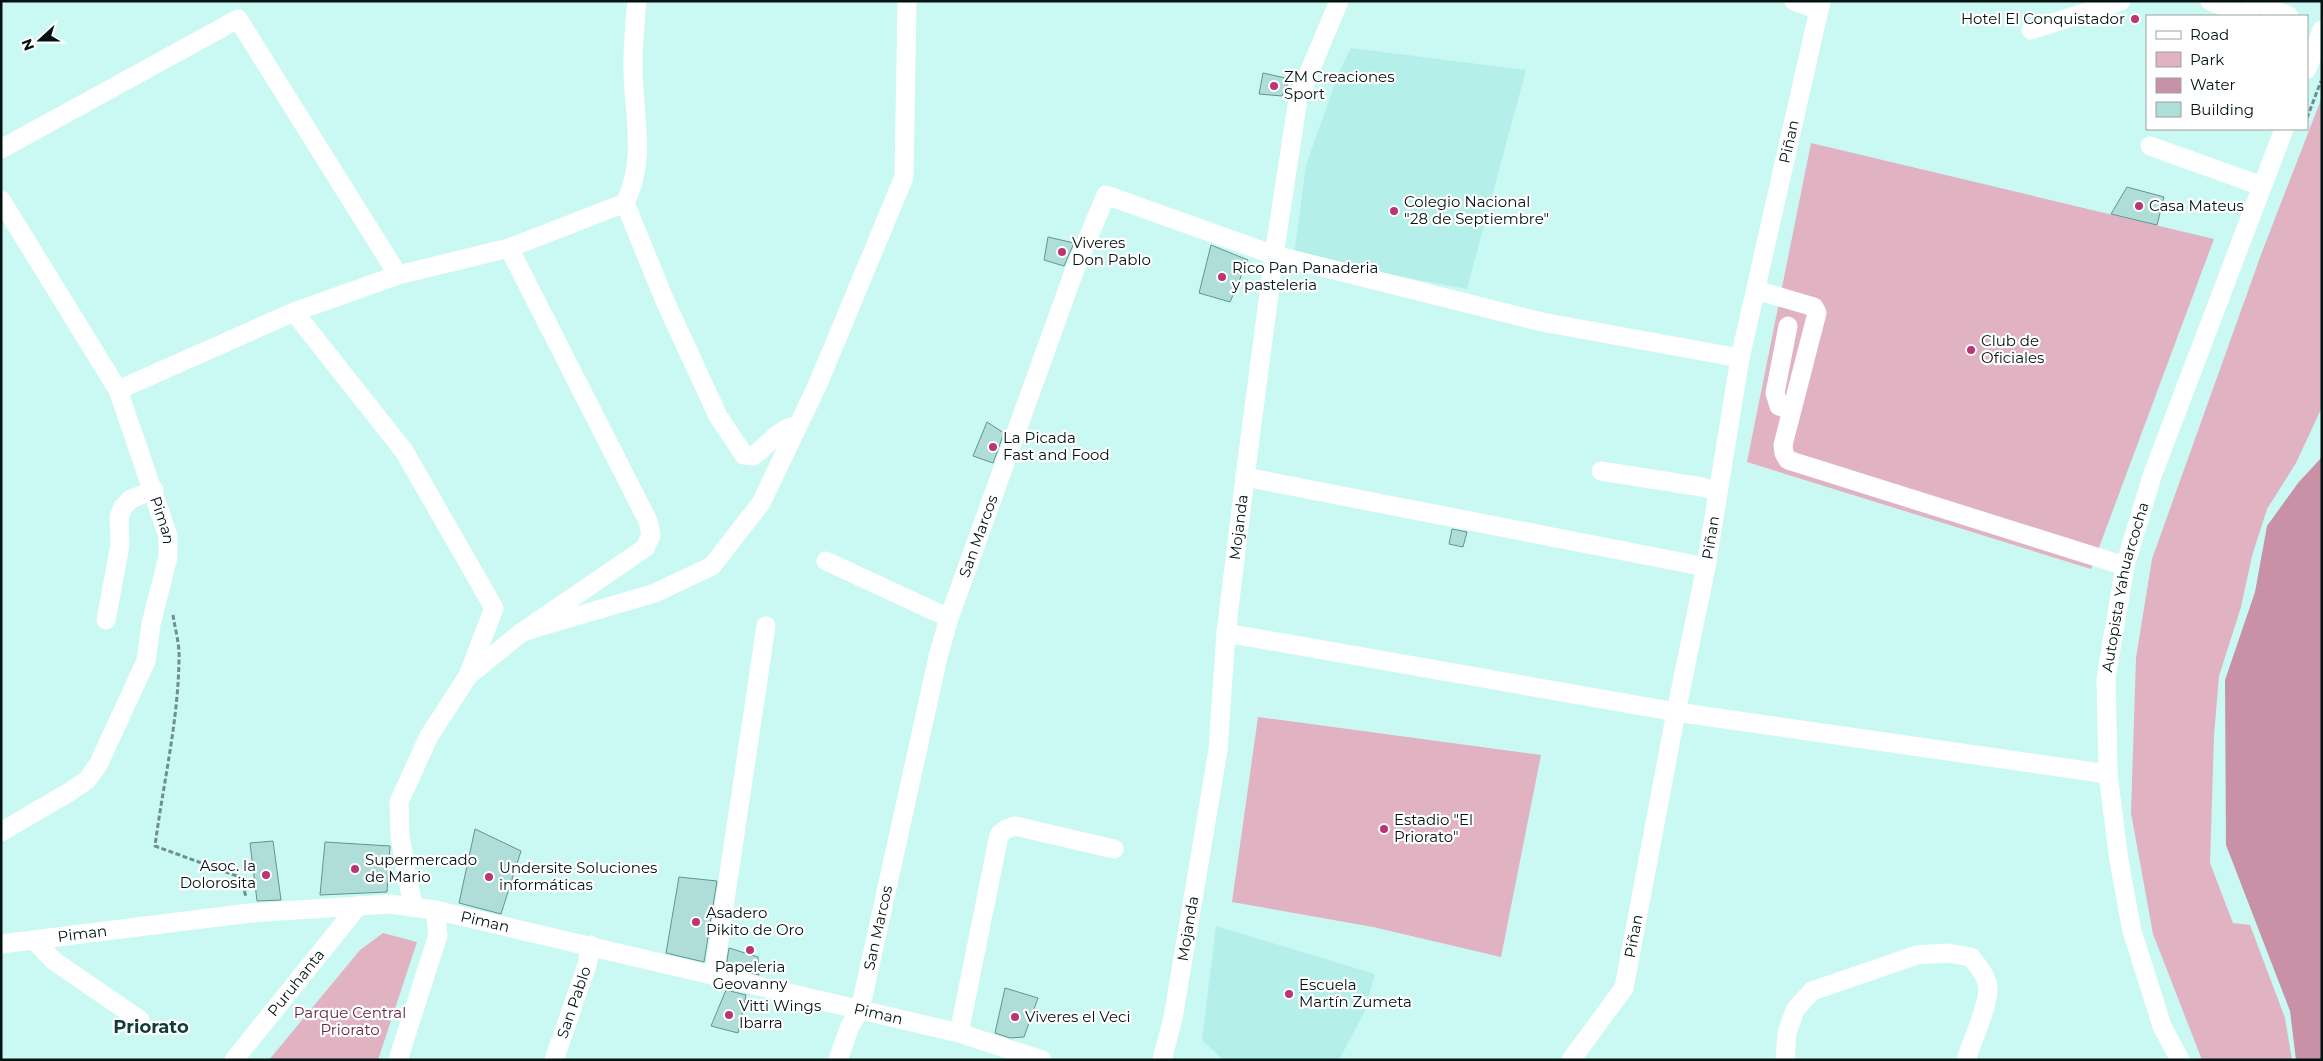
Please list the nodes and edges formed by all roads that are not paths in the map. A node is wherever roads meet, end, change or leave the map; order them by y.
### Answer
1 (637, 1) edge
2 (907, 1) edge
3 (1339, 1) edge
4 (1794, 1) edge
5 (2121, 1) edge
6 (2210, 1) edge
7 (2253, 1) edge
8 (1820, 6) edge
9 (2246, 15) edge
10 (2287, 15) edge
11 (2308, 24) edge
12 (2031, 30) dead end
13 (2317, 36) edge
14 (2308, 65) edge
15 (2284, 130) edge
16 (2150, 146) dead end
17 (1, 149) edge
18 (2262, 186) junction
19 (1, 200) edge
20 (625, 202) junction
21 (508, 248) junction
22 (1274, 255) junction
23 (398, 275) junction
24 (1756, 290) junction
25 (294, 312) junction
26 (1788, 326) dead end
27 (1740, 358) junction
28 (118, 390) junction
29 (1791, 410) junction
30 (797, 426) junction
31 (1601, 471) dead end
32 (1245, 477) junction
33 (154, 490) junction
34 (1718, 492) junction
35 (826, 562) dead end
36 (2125, 566) junction
37 (1706, 567) junction
38 (949, 618) junction
39 (106, 620) dead end
40 (766, 626) dead end
41 (522, 632) junction
42 (1226, 633) junction
43 (468, 676) junction
44 (1676, 712) junction
45 (2108, 774) junction
46 (1, 832) edge
47 (1114, 850) dead end
48 (358, 906) junction
49 (413, 907) junction
50 (435, 910) junction
51 (35, 941) junction
52 (1, 944) edge
53 (591, 945) junction
54 (714, 974) junction
55 (860, 1010) junction
56 (140, 1020) dead end
57 (959, 1033) junction
58 (234, 1060) edge
59 (398, 1060) edge
60 (554, 1060) edge
61 (838, 1060) edge
62 (1042, 1060) edge
63 (1162, 1060) edge
64 (1571, 1060) edge
65 (1785, 1060) edge
66 (1966, 1060) edge
67 (2180, 1060) edge

1 - 20 street
2 - 30 street
3 - 22 street, Mojanda
4 - 8 street
5 - 12 street
6 - 9 street
7 - 10 street
8 - 24 street, Piñan
11 - 13 street
13 - 14 street
15 - 18 street, Autopista Yahuarcocha
16 - 18 street
17 - 23 street
18 - 36 street, Autopista Yahuarcocha
19 - 28 street, Piman
20 - 21 street
20 - 30 street
21 - 23 street
21 - 41 street
22 - 27 street
22 - 32 street, Mojanda
22 - 38 street, San Marcos
23 - 25 street
24 - 27 street, Piñan
24 - 29 street
25 - 28 street
25 - 43 street
26 - 29 street
27 - 34 street, Piñan
28 - 33 street, Piman
29 - 36 street
30 - 41 street
31 - 34 street
32 - 37 street
32 - 42 street, Mojanda
33 - 39 street
33 - 46 street, Piman
34 - 37 street, Piñan
35 - 38 street
36 - 45 street, Autopista Yahuarcocha
37 - 44 street, Piñan
38 - 55 street, San Marcos
40 - 54 street
41 - 43 street
42 - 44 street
42 - 63 street, Mojanda
43 - 49 street
44 - 45 street
44 - 64 street, Piñan
45 - 67 street, Autopista Yahuarcocha
47 - 57 street
48 - 49 street, Piman
48 - 51 street, Piman
48 - 58 street, Puruhanta
49 - 50 street, Piman
50 - 53 street, Piman
50 - 59 street
51 - 52 street, Piman
51 - 56 street
53 - 54 street, Piman
53 - 60 street, San Pablo
54 - 55 street, Piman
55 - 57 street, Piman
55 - 61 street, San Marcos
57 - 62 street, Piman
65 - 66 street

